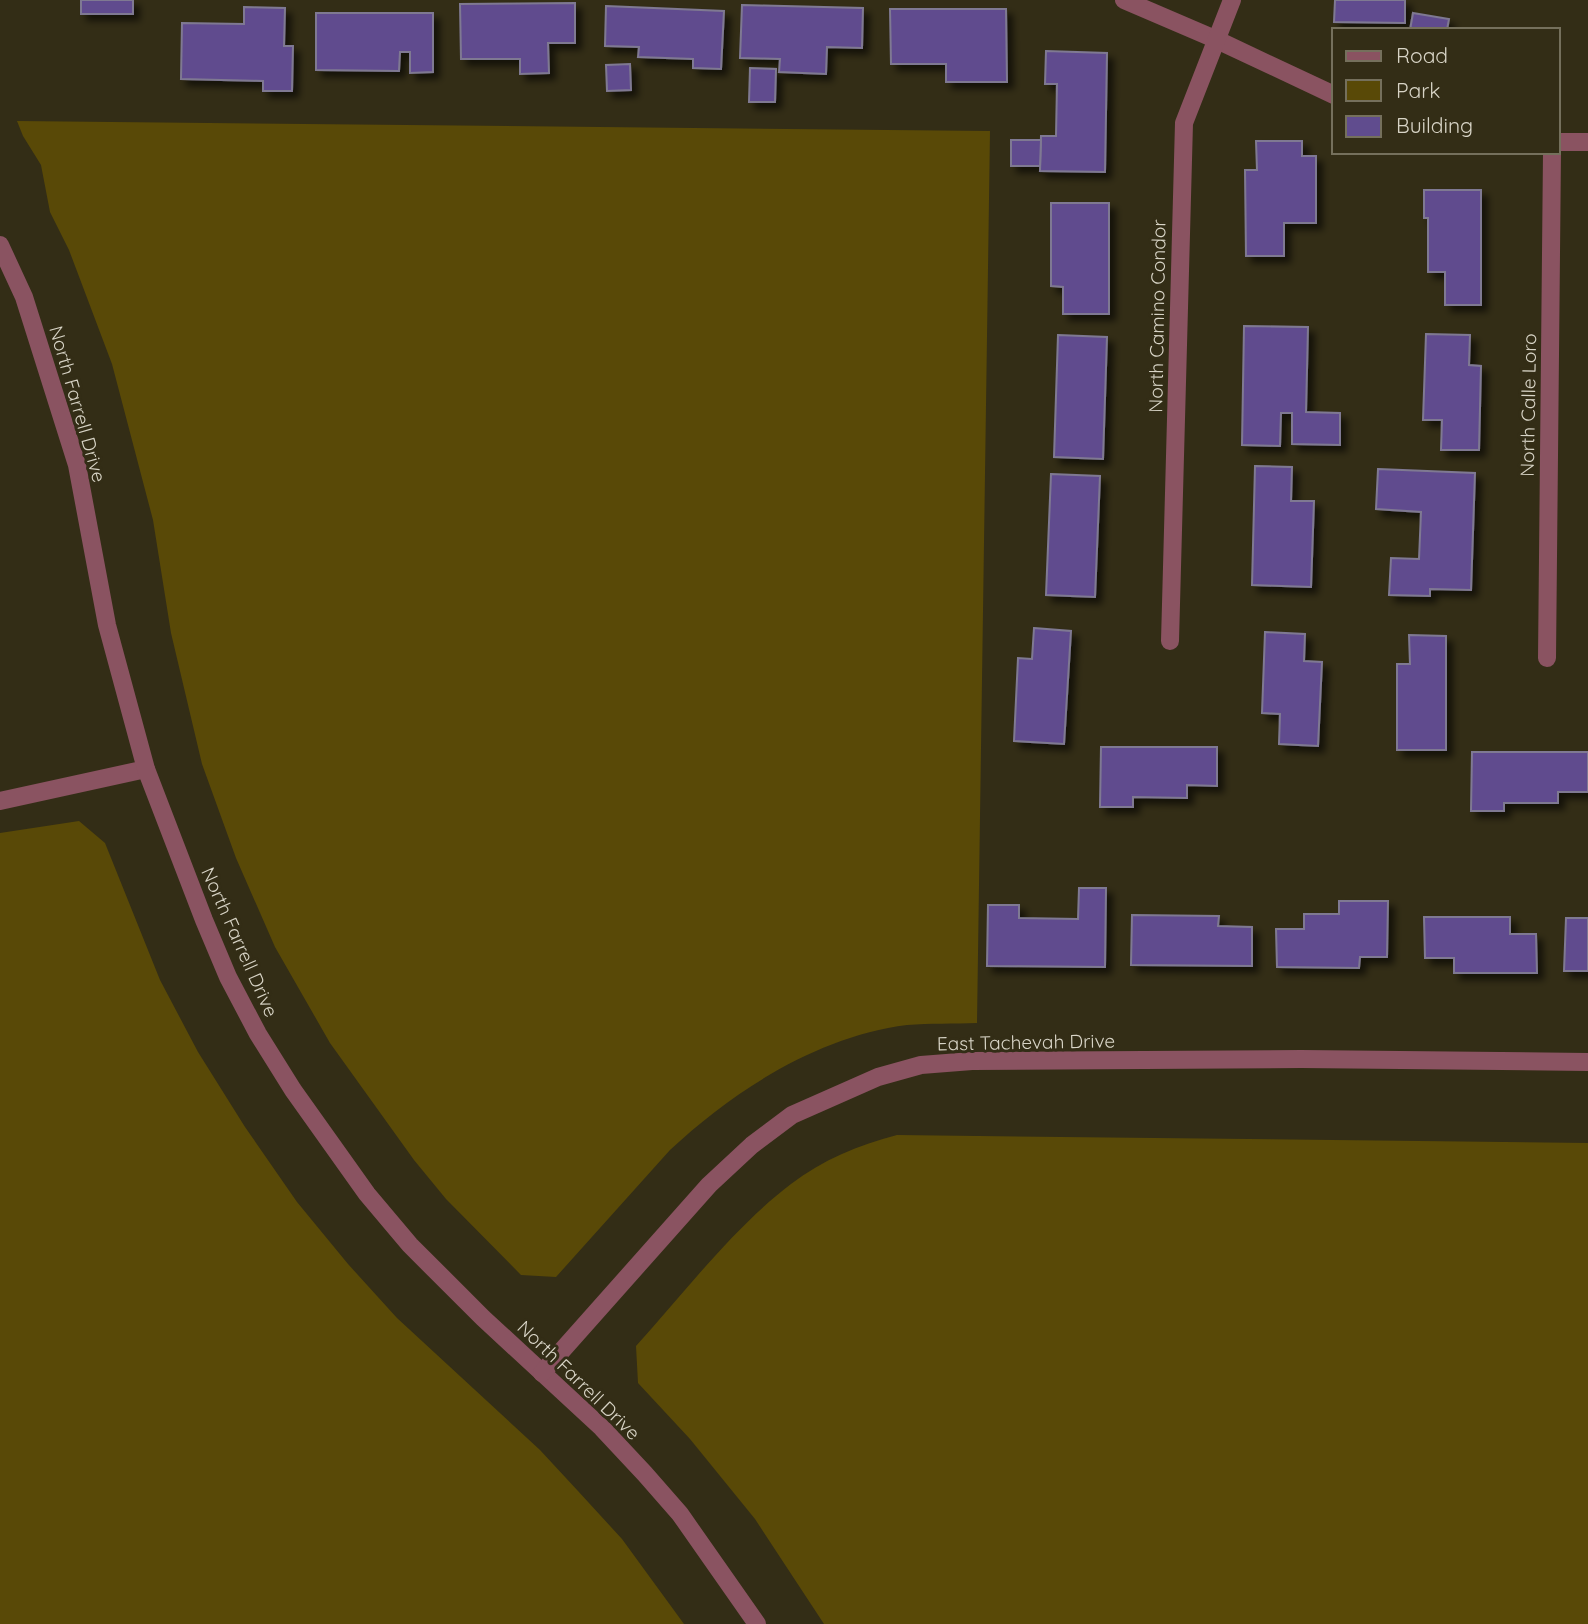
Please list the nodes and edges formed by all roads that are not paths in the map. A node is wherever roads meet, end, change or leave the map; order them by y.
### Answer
1 (1124, 0) edge
2 (1232, 0) edge
3 (1215, 39) junction
4 (1332, 94) edge
5 (1560, 142) edge
6 (1588, 142) edge
7 (1552, 154) edge
8 (0, 245) edge
9 (1171, 641) dead end
10 (1547, 658) dead end
11 (146, 769) junction
12 (0, 801) edge
13 (1588, 1062) edge
14 (542, 1373) junction
15 (757, 1624) edge

1 - 3 street
2 - 3 street, North Camino Condor
3 - 4 street
3 - 9 street, North Camino Condor
5 - 6 street
7 - 10 street, North Calle Loro
8 - 11 street, North Farrell Drive
11 - 12 street
11 - 14 street, North Farrell Drive
13 - 14 street, East Tachevah Drive
14 - 15 street, North Farrell Drive

